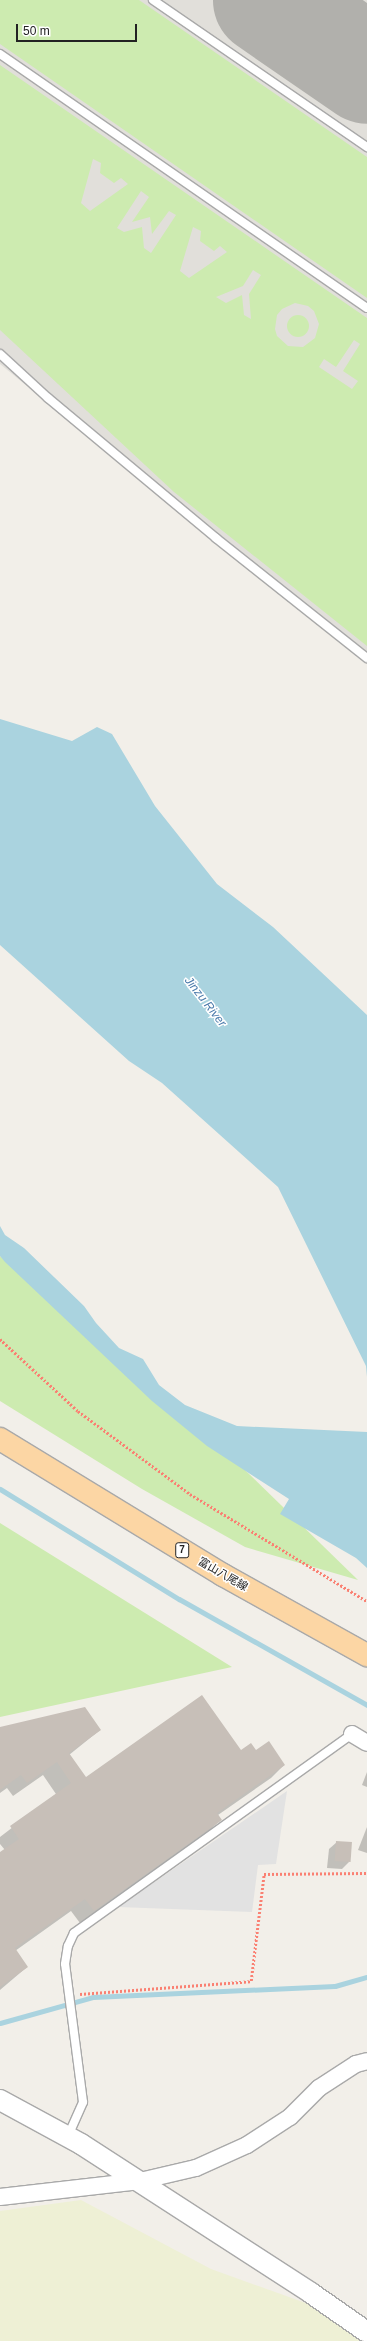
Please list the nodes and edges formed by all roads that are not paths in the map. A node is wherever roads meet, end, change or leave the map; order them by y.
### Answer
1 (153, 0) edge
2 (0, 54) edge
3 (367, 146) edge
4 (367, 308) edge
5 (0, 354) edge
6 (367, 658) edge
7 (0, 1439) edge
8 (367, 1655) edge
9 (352, 1734) joint
10 (367, 1743) edge
11 (367, 2061) edge
12 (0, 2100) edge
13 (68, 2136) junction
14 (140, 2181) junction
15 (0, 2197) edge
16 (367, 2332) edge

1 - 3 lane
2 - 4 lane
5 - 6 lane
7 - 8 main road, 富山八尾線 / 7
9 - 10 street
9 - 13 lane
11 - 14 street
12 - 13 street
13 - 14 street
14 - 15 street
14 - 16 street

